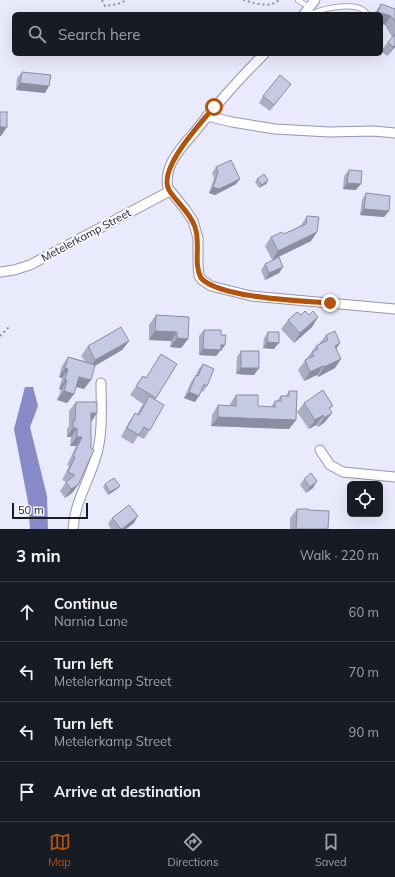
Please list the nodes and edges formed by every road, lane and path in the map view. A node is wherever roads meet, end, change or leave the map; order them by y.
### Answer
1 (102, 0) edge
2 (127, 0) edge
3 (244, 0) edge
4 (279, 0) edge
5 (298, 0) edge
6 (316, 0) edge
7 (308, 12) edge
8 (366, 12) edge
9 (262, 56) edge
10 (207, 116) junction
11 (395, 134) edge
12 (168, 187) junction
13 (0, 272) edge
14 (395, 309) edge
15 (9, 327) dead end
16 (0, 336) edge
17 (100, 383) dead end
18 (320, 450) dead end
19 (395, 477) edge
20 (73, 529) edge

1 - 2 path
3 - 4 path
5 - 7 lane
6 - 7 street
7 - 8 lane
9 - 10 street
10 - 11 street
10 - 12 street
12 - 13 street, Metelerkamp Street
12 - 14 street
15 - 16 path
17 - 20 street
18 - 19 street

